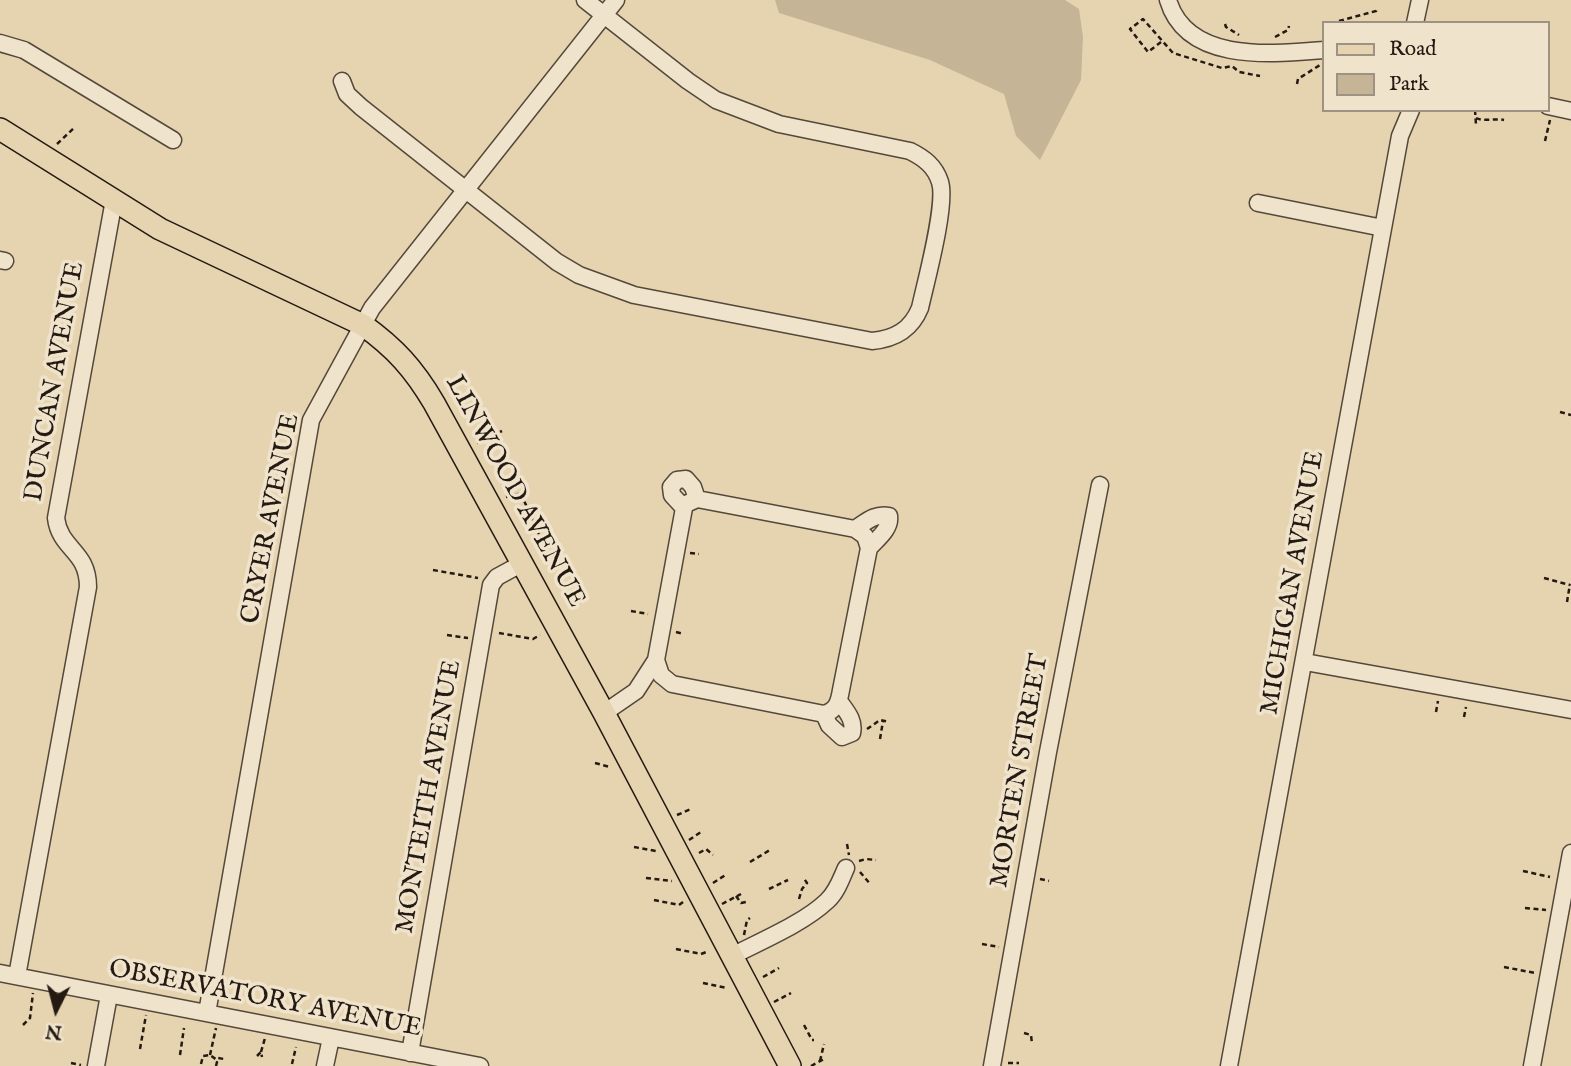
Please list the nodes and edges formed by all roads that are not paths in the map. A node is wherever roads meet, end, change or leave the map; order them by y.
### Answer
1 (585, 0) edge
2 (616, 0) edge
3 (1168, 0) edge
4 (1420, 0) edge
5 (604, 15) junction
6 (1415, 21) edge
7 (0, 44) edge
8 (1322, 50) edge
9 (342, 81) dead end
10 (1550, 107) edge
11 (1571, 111) edge
12 (1410, 112) edge
13 (0, 129) edge
14 (173, 140) dead end
15 (464, 190) junction
16 (114, 200) junction
17 (1258, 203) dead end
18 (1383, 228) junction
19 (363, 325) junction
20 (1100, 485) dead end
21 (855, 529) junction
22 (869, 548) junction
23 (521, 564) junction
24 (656, 660) junction
25 (1305, 662) junction
26 (672, 684) junction
27 (636, 691) junction
28 (839, 701) junction
29 (1571, 710) edge
30 (604, 713) junction
31 (824, 713) junction
32 (1571, 853) edge
33 (851, 865) road end
34 (1560, 909) edge
35 (736, 948) junction
36 (0, 973) edge
37 (18, 976) junction
38 (109, 995) junction
39 (212, 1015) junction
40 (331, 1038) junction
41 (410, 1053) junction
42 (998, 1064) edge
43 (96, 1066) edge
44 (326, 1066) edge
45 (480, 1066) edge
46 (790, 1066) edge
47 (1229, 1066) edge
48 (1532, 1066) edge

1 - 5 street
2 - 5 street, CRYER AVENUE
3 - 8 street
4 - 6 street
5 - 15 street, CRYER AVENUE
5 - 15 street
7 - 14 street
9 - 15 street
10 - 11 street
12 - 18 street, MICHIGAN AVENUE
13 - 16 main road, LINWOOD AVENUE
15 - 19 street, CRYER AVENUE
16 - 19 main road, LINWOOD AVENUE
16 - 37 street, DUNCAN AVENUE
17 - 18 street
18 - 25 street, MICHIGAN AVENUE
19 - 23 main road, LINWOOD AVENUE
19 - 39 street, CRYER AVENUE
20 - 42 street, MORTEN STREET
21 - 22 street
21 - 22 street
21 - 24 street
22 - 28 street
23 - 30 main road, LINWOOD AVENUE
23 - 41 street, MONTEITH AVENUE
24 - 26 street
24 - 27 street
25 - 29 street
25 - 47 street, MICHIGAN AVENUE
26 - 27 street
26 - 31 street
27 - 30 street
28 - 31 street
28 - 31 street
30 - 35 main road, LINWOOD AVENUE
32 - 34 street
33 - 35 street
34 - 48 street
35 - 46 main road, LINWOOD AVENUE
36 - 37 street, OBSERVATORY AVENUE
37 - 38 street, OBSERVATORY AVENUE
38 - 39 street, OBSERVATORY AVENUE
38 - 43 street
39 - 40 street, OBSERVATORY AVENUE
40 - 41 street, OBSERVATORY AVENUE
40 - 44 street
41 - 45 street, OBSERVATORY AVENUE

